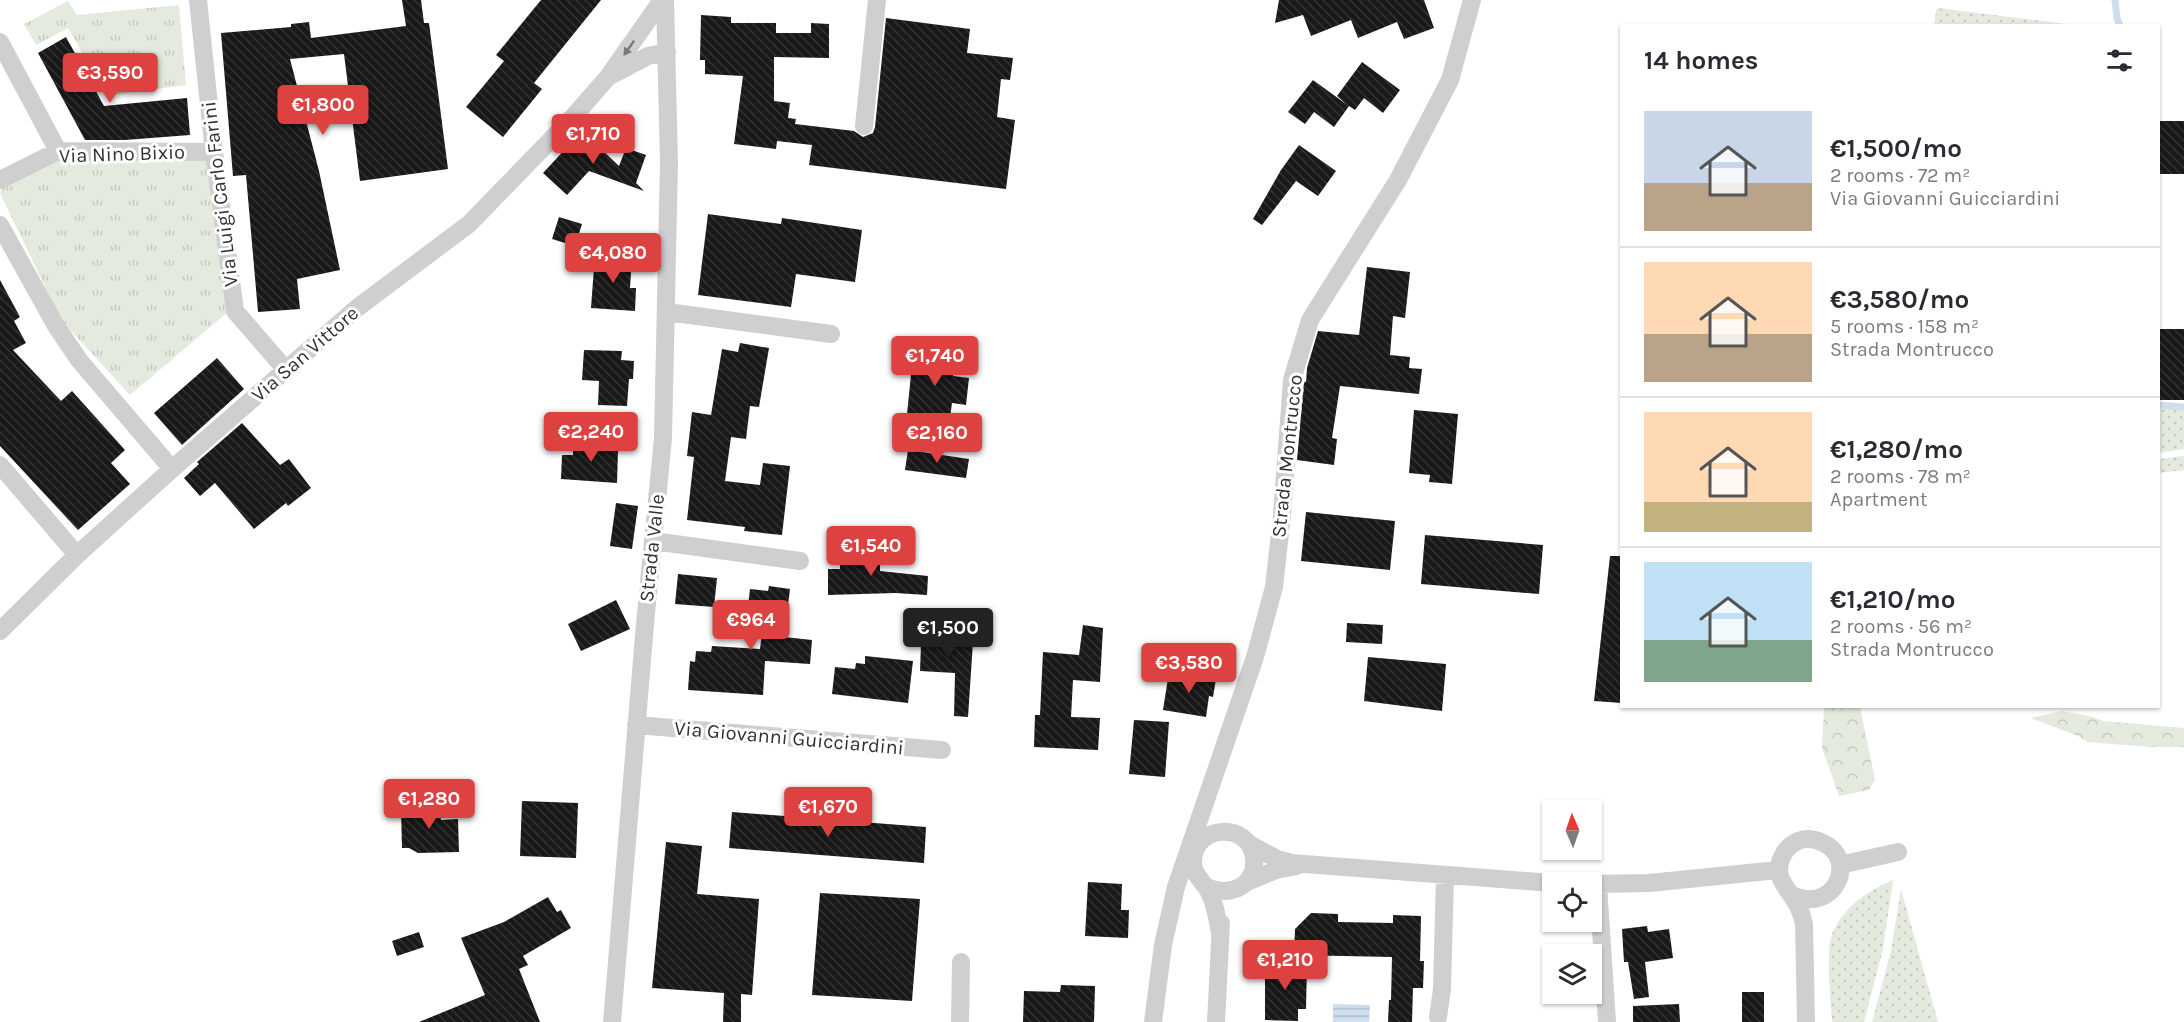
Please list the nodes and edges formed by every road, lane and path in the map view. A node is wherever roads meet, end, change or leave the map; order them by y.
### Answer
1 (198, 0) edge
2 (664, 0) edge
3 (877, 0) edge
4 (1472, 0) edge
5 (0, 42) edge
6 (667, 52) junction
7 (608, 77) junction
8 (864, 126) dead end
9 (58, 151) junction
10 (214, 152) junction
11 (0, 180) edge
12 (0, 225) edge
13 (667, 312) junction
14 (831, 334) dead end
15 (286, 370) junction
16 (0, 465) edge
17 (172, 469) junction
18 (653, 541) junction
19 (77, 555) junction
20 (800, 561) dead end
21 (0, 631) edge
22 (636, 725) junction
23 (942, 750) dead end
24 (1205, 801) junction
25 (1220, 829) junction
26 (1191, 840) junction
27 (1249, 844) junction
28 (1898, 852) dead end
29 (1307, 865) junction
30 (1840, 866) junction
31 (1778, 870) junction
32 (1190, 871) junction
33 (1445, 876) junction
34 (1542, 882) edge
35 (1602, 884) edge
36 (1243, 885) junction
37 (1207, 887) junction
38 (1792, 895) junction
39 (1825, 896) junction
40 (1599, 932) edge
41 (1220, 934) junction
42 (1805, 940) junction
43 (961, 962) dead end
44 (1438, 1017) dead end
45 (612, 1022) edge
46 (960, 1022) edge
47 (1153, 1022) edge
48 (1216, 1022) edge
49 (1607, 1022) edge
50 (1806, 1022) edge

1 - 10 street, Via Luigi Carlo Farini
2 - 6 street, Strada Valle
2 -> 7 street, Via San Vittore
3 - 8 street
4 - 24 street, Strada Montrucco
5 - 9 street
6 - 7 street, Via San Vittore
6 - 13 street, Strada Valle
7 - 15 street, Via San Vittore
9 - 10 street, Via Nino Bixio
9 - 11 street, Via Nino Bixio
10 - 15 street, Via Luigi Carlo Farini
12 - 17 street
13 - 14 street
13 - 18 street, Strada Valle
15 - 17 street, Via San Vittore
16 - 19 street
17 - 19 street, Via San Vittore
18 - 20 street
18 - 22 street, Strada Valle
19 - 21 street, Via San Vittore
22 - 23 street, Via Giovanni Guicciardini
22 - 45 street, Strada Valle
24 - 25 street
24 - 26 street, Strada Montrucco
25 - 26 street
25 - 27 street
25 - 32 street, Strada Montrucco
26 - 32 street, Strada Montrucco
27 - 29 street
27 - 36 street
28 - 30 street
29 - 33 street
29 - 36 street
30 - 31 street
30 - 39 street
31 - 35 street
31 - 38 street
32 - 37 street
32 - 47 street, Strada Montrucco
33 - 34 street
33 - 44 street
36 - 37 street
36 - 41 street
37 - 41 street
38 - 39 street
38 - 42 street
39 - 42 street
40 - 49 street
41 - 48 street
42 - 50 street
43 - 46 street

